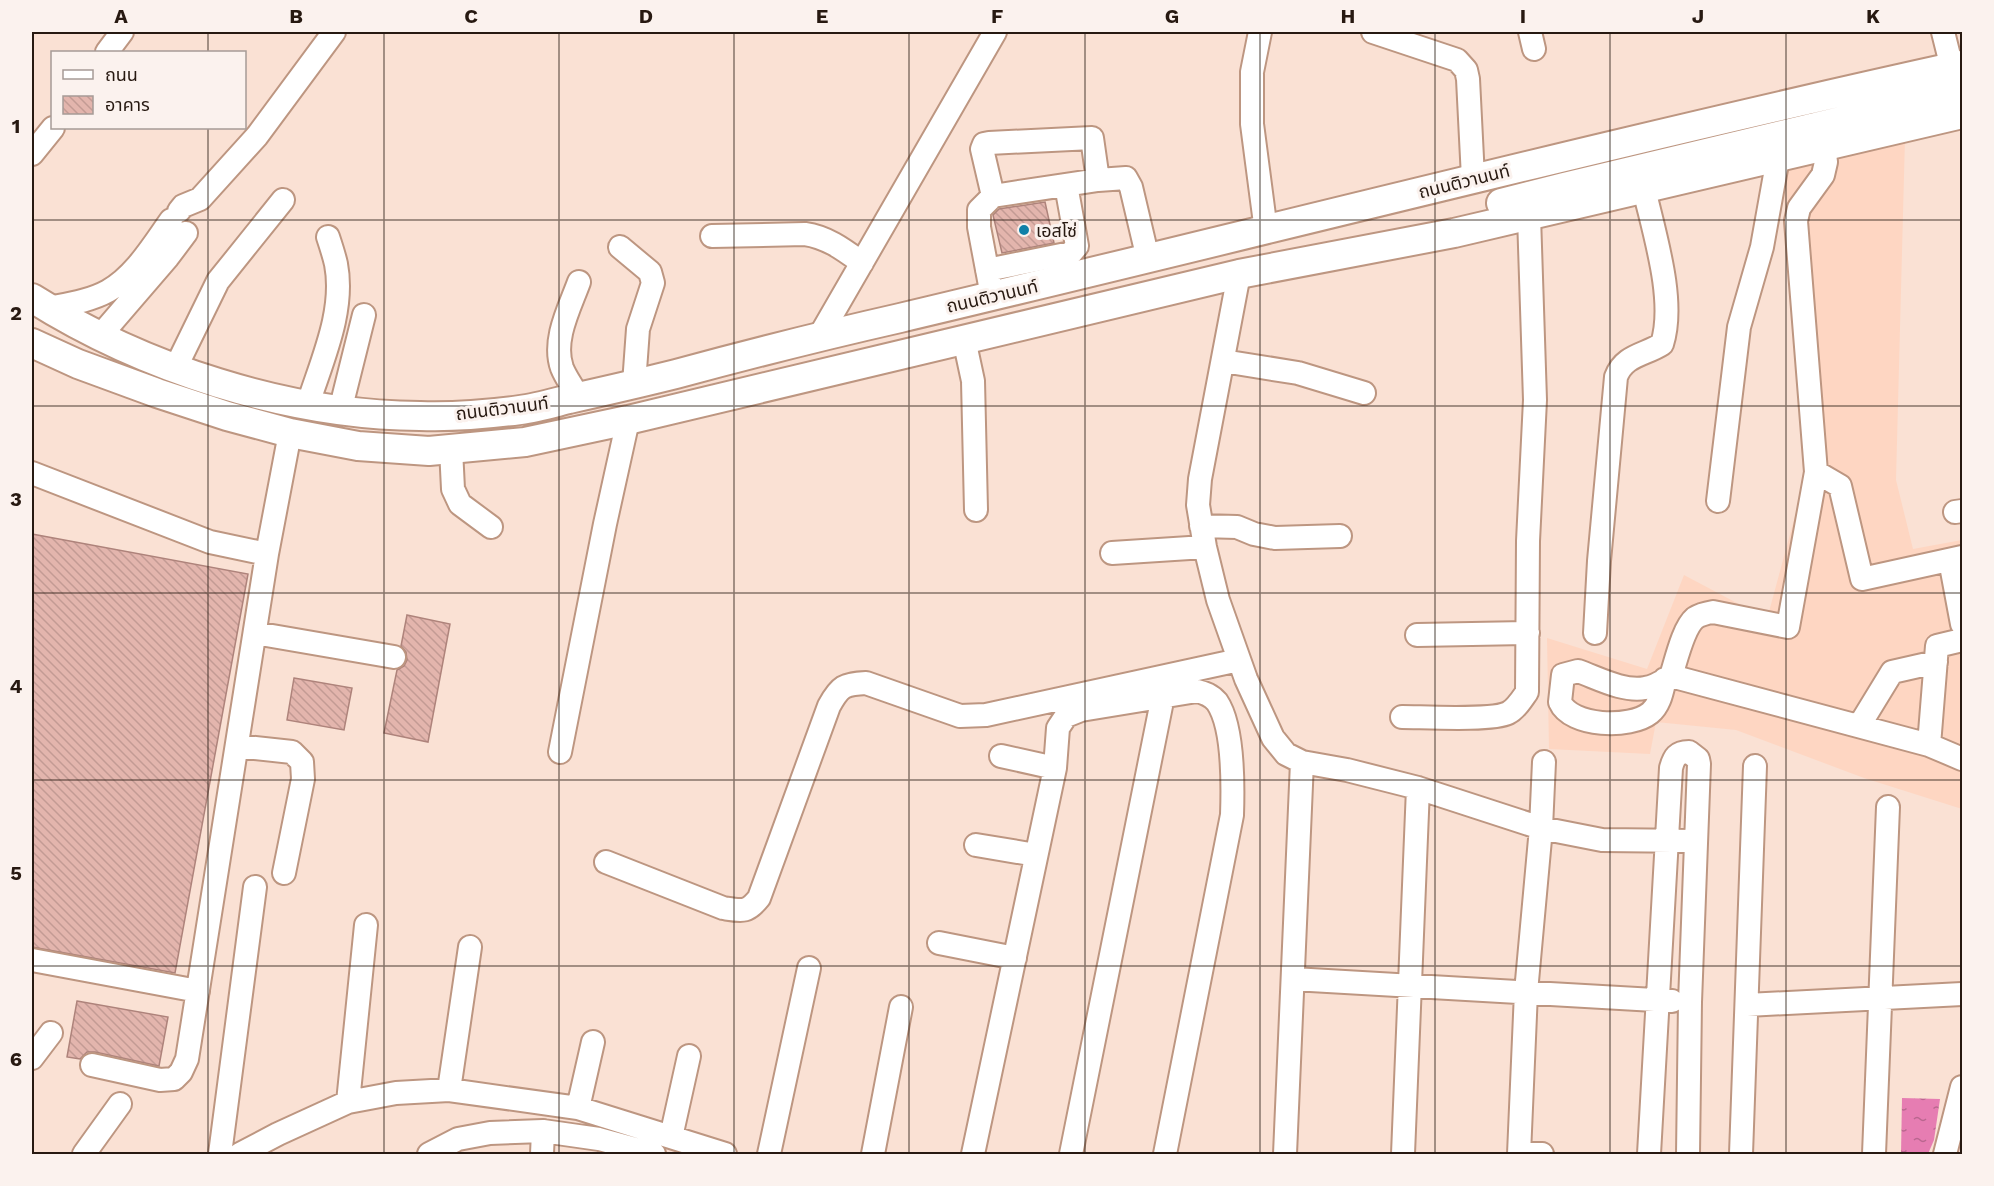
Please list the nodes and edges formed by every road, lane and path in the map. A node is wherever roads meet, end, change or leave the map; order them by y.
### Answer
1 (122, 32) edge
2 (334, 32) edge
3 (995, 32) edge
4 (1260, 32) edge
5 (1373, 32) edge
6 (1943, 32) edge
7 (110, 51) edge
8 (1959, 75) edge
9 (1962, 114) edge
10 (52, 129) edge
11 (1824, 147) junction
12 (32, 154) edge
13 (1778, 158) junction
14 (1473, 178) junction
15 (1098, 180) junction
16 (1066, 185) junction
17 (1644, 189) junction
18 (993, 196) junction
19 (283, 200) dead end
20 (1529, 216) junction
21 (1266, 231) junction
22 (712, 236) dead end
23 (328, 237) dead end
24 (620, 247) dead end
25 (1148, 259) junction
26 (153, 261) junction
27 (862, 263) junction
28 (1239, 274) junction
29 (579, 282) dead end
30 (990, 283) junction
31 (40, 303) edge
32 (364, 315) dead end
33 (100, 336) junction
34 (819, 337) junction
35 (964, 339) junction
36 (32, 343) edge
37 (1223, 360) junction
38 (175, 369) junction
39 (634, 384) junction
40 (1364, 393) dead end
41 (578, 397) junction
42 (308, 404) junction
43 (340, 411) junction
44 (628, 420) junction
45 (290, 434) junction
46 (451, 449) junction
47 (1816, 472) junction
48 (32, 473) edge
49 (1718, 501) dead end
50 (976, 510) dead end
51 (492, 527) dead end
52 (1341, 536) dead end
53 (1203, 537) junction
54 (1112, 553) dead end
55 (267, 554) junction
56 (1956, 559) edge
57 (1962, 624) edge
58 (255, 633) junction
59 (1528, 633) junction
60 (1595, 633) dead end
61 (1417, 635) dead end
62 (1962, 640) edge
63 (394, 657) dead end
64 (1239, 660) junction
65 (1936, 662) junction
66 (1163, 696) junction
67 (1402, 717) dead end
68 (1859, 726) junction
69 (1929, 745) junction
70 (237, 746) junction
71 (560, 752) dead end
72 (1001, 756) dead end
73 (1962, 759) edge
74 (1302, 762) junction
75 (1544, 762) dead end
76 (1755, 765) dead end
77 (1054, 768) junction
78 (1418, 788) junction
79 (1888, 807) dead end
80 (1541, 828) junction
81 (1668, 841) junction
82 (1696, 841) junction
83 (976, 844) dead end
84 (1036, 855) junction
85 (606, 862) dead end
86 (284, 873) dead end
87 (255, 887) dead end
88 (366, 925) dead end
89 (939, 943) dead end
90 (471, 947) dead end
91 (1015, 958) junction
92 (32, 960) edge
93 (810, 968) dead end
94 (1293, 979) junction
95 (1411, 986) junction
96 (198, 991) junction
97 (1526, 992) junction
98 (1962, 994) edge
99 (1880, 998) junction
100 (1658, 1000) junction
101 (1690, 1002) junction
102 (1747, 1005) junction
103 (901, 1008) dead end
104 (51, 1033) dead end
105 (593, 1042) dead end
106 (689, 1056) dead end
107 (32, 1058) edge
108 (92, 1065) dead end
109 (1962, 1087) edge
110 (449, 1090) junction
111 (348, 1102) junction
112 (120, 1104) dead end
113 (578, 1108) junction
114 (543, 1131) junction
115 (671, 1137) junction
116 (1519, 1154) edge
117 (84, 1155) edge
118 (220, 1155) edge
119 (240, 1155) edge
120 (429, 1155) edge
121 (542, 1155) edge
122 (654, 1155) edge
123 (726, 1155) edge
124 (770, 1155) edge
125 (873, 1155) edge
126 (973, 1155) edge
127 (1071, 1155) edge
128 (1165, 1155) edge
129 (1285, 1155) edge
130 (1403, 1155) edge
131 (1542, 1155) edge
132 (1650, 1155) edge
133 (1688, 1155) edge
134 (1741, 1155) edge
135 (1874, 1155) edge
136 (1945, 1155) edge

1 - 7 street
2 - 26 street
3 - 27 street
4 - 21 street
5 - 14 street
6 - 8 street
8 - 14 main road, ถนนติวานนท์
8 - 28 main road
9 - 11 main road, ถนนติวานนท์
10 - 12 street
11 - 13 main road, ถนนติวานนท์
11 - 47 street
13 - 17 main road, ถนนติวานนท์
13 - 49 street
14 - 21 main road, ถนนติวานนท์
15 - 16 street
15 - 18 street
15 - 25 street
16 - 18 street
16 - 30 street
17 - 20 main road, ถนนติวานนท์
17 - 60 street
18 - 30 street
19 - 38 street
20 - 28 main road, ถนนติวานนท์
20 - 59 street
21 - 25 main road, ถนนติวานนท์
22 - 27 street
23 - 42 street
24 - 39 street
25 - 30 main road, ถนนติวานนท์
26 - 31 street
26 - 33 street
27 - 34 street
28 - 35 main road, ถนนติวานนท์
28 - 37 street
29 - 41 street
30 - 34 main road, ถนนติวานนท์
31 - 33 main road, ถนนติวานนท์
32 - 43 street
33 - 38 main road, ถนนติวานนท์
34 - 39 main road, ถนนติวานนท์
35 - 44 main road, ถนนติวานนท์
35 - 50 street
36 - 45 main road, ถนนติวานนท์
37 - 40 street
37 - 53 street
38 - 42 main road, ถนนติวานนท์
39 - 41 main road, ถนนติวานนท์
41 - 43 main road, ถนนติวานนท์
42 - 43 main road, ถนนติวานนท์
44 - 46 main road, ถนนติวานนท์
44 - 71 street
45 - 46 main road, ถนนติวานนท์
45 - 55 street
46 - 51 street
47 - 56 street
47 - 68 street
48 - 55 street
52 - 53 street
53 - 54 street
53 - 64 street
55 - 58 street
56 - 57 street
58 - 63 street
58 - 70 street
59 - 61 street
59 - 67 street
62 - 65 street
64 - 74 street
64 - 85 street
65 - 68 street
65 - 69 street
66 - 77 street
66 - 127 street
66 - 128 street
68 - 69 street
69 - 73 street
70 - 86 street
70 - 96 street
72 - 77 street
74 - 78 street
74 - 94 street
75 - 80 street
76 - 102 street
77 - 84 street
78 - 80 street
78 - 95 street
79 - 99 street
80 - 81 street
80 - 97 street
81 - 82 street
81 - 82 street
81 - 100 street
82 - 101 street
83 - 84 street
84 - 91 street
87 - 118 street
88 - 111 street
89 - 91 street
90 - 110 street
91 - 126 street
92 - 96 street
93 - 124 street
94 - 95 street
94 - 129 street
95 - 97 street
95 - 130 street
96 - 108 street
97 - 100 street
97 - 116 street
98 - 99 street
99 - 102 street
99 - 135 street
100 - 101 street
100 - 132 street
101 - 133 street
102 - 134 street
103 - 125 street
104 - 107 street
105 - 113 street
106 - 115 street
109 - 136 street
110 - 111 street
110 - 113 street
111 - 119 street
112 - 117 street
113 - 115 street
114 - 120 street
114 - 121 street
114 - 122 street
115 - 123 street
116 - 131 street

